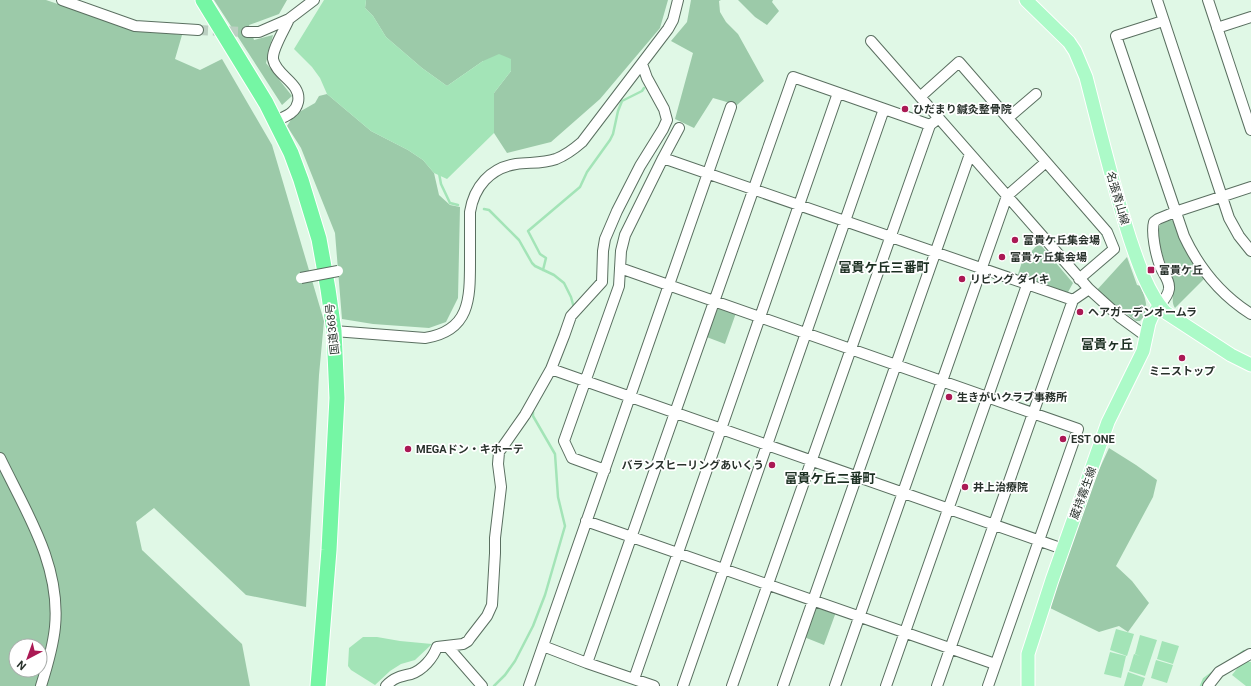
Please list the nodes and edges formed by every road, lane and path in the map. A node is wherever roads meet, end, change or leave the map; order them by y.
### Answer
1 (62, 0) edge
2 (203, 0) edge
3 (314, 0) edge
4 (678, 0) edge
5 (1026, 0) edge
6 (1157, 0) edge
7 (1208, 0) edge
8 (1251, 17) edge
9 (289, 19) junction
10 (1163, 21) junction
11 (1217, 28) junction
12 (198, 30) tunnel mouth
13 (247, 32) tunnel mouth
14 (871, 41) dead end
15 (642, 64) junction
16 (838, 93) junction
17 (1036, 94) dead end
18 (920, 97) junction
19 (731, 107) dead end
20 (884, 109) junction
21 (939, 118) junction
22 (1008, 118) junction
23 (276, 121) junction
24 (930, 125) junction
25 (680, 128) dead end
26 (1251, 130) edge
27 (970, 154) junction
28 (663, 158) junction
29 (1046, 162) junction
30 (709, 174) junction
31 (1251, 187) edge
32 (753, 190) junction
33 (1007, 196) junction
34 (1222, 197) junction
35 (799, 205) junction
36 (1175, 212) junction
37 (845, 221) junction
38 (890, 237) junction
39 (1251, 251) edge
40 (936, 253) junction
41 (620, 268) junction
42 (982, 269) junction
43 (338, 271) dead end
44 (300, 278) dead end
45 (1080, 279) junction
46 (669, 285) junction
47 (1027, 285) junction
48 (1089, 289) junction
49 (714, 300) junction
50 (1073, 300) junction
51 (1159, 306) junction
52 (1251, 314) edge
53 (760, 317) junction
54 (334, 331) junction
55 (806, 333) junction
56 (1147, 337) junction
57 (851, 349) junction
58 (896, 365) junction
59 (1251, 365) edge
60 (554, 370) junction
61 (942, 380) junction
62 (585, 381) junction
63 (630, 397) junction
64 (988, 397) junction
65 (675, 412) junction
66 (1033, 412) junction
67 (721, 428) junction
68 (766, 445) junction
69 (0, 458) edge
70 (812, 461) junction
71 (605, 470) junction
72 (857, 477) junction
73 (903, 492) junction
74 (948, 508) junction
75 (586, 522) junction
76 (993, 524) junction
77 (631, 538) junction
78 (1039, 540) junction
79 (1063, 549) junction
80 (677, 554) junction
81 (724, 569) junction
82 (768, 585) junction
83 (813, 601) junction
84 (859, 618) junction
85 (904, 633) junction
86 (543, 646) junction
87 (448, 647) junction
88 (950, 649) junction
89 (1250, 654) dead end
90 (587, 663) junction
91 (995, 664) junction
92 (634, 679) junction
93 (390, 685) edge
94 (41, 686) edge
95 (318, 686) edge
96 (482, 686) edge
97 (529, 686) edge
98 (654, 686) edge
99 (683, 686) edge
100 (732, 686) edge
101 (784, 686) edge
102 (835, 686) edge
103 (886, 686) edge
104 (937, 686) edge
105 (988, 686) edge
106 (1028, 686) edge
107 (1208, 686) edge

1 - 12 street
2 - 23 highway, 国道368号
3 - 9 street
4 - 15 street
5 - 51 main road, 名張青山線
6 - 10 street
7 - 11 street
8 - 11 street
9 - 13 street
9 - 23 street
10 - 34 street
10 - 36 street
11 - 26 street
14 - 18 street
15 - 54 street
15 - 60 street
16 - 20 street
16 - 32 street
16 - 35 street
17 - 22 street
18 - 21 street
18 - 22 street
19 - 30 street
20 - 24 street
20 - 37 street
21 - 24 street
21 - 27 street
22 - 29 street
23 - 54 highway, 国道368号
24 - 38 street
25 - 28 street
27 - 33 street
27 - 40 street
28 - 30 street
28 - 41 street
29 - 33 street
29 - 45 street
30 - 32 street
30 - 46 street
31 - 34 street
32 - 35 street
32 - 49 street
33 - 42 street
33 - 45 street
34 - 36 street
34 - 39 street
35 - 37 street
35 - 53 street
36 - 51 street
36 - 52 street
37 - 38 street
37 - 55 street
38 - 40 street
38 - 57 street
40 - 42 street
40 - 58 street
41 - 46 street
41 - 62 street
42 - 47 street
42 - 61 street
43 - 44 street, bridge
45 - 48 street
46 - 49 street
46 - 63 street
47 - 50 street
47 - 64 street
48 - 50 street
48 - 56 street
49 - 53 street
49 - 65 street
50 - 66 street
51 - 56 main road, 蔵持霧生線
51 - 59 main road, 名張青山線
53 - 55 street
53 - 67 street
54 - 95 highway, 国道368号
55 - 57 street
55 - 68 street
56 - 79 main road, 蔵持霧生線
57 - 58 street
57 - 70 street
58 - 61 street
58 - 72 street
60 - 62 street
60 - 87 street
61 - 64 street
61 - 73 street
62 - 63 street
62 - 71 street
63 - 65 street
63 - 71 street
64 - 66 street
64 - 74 street
65 - 67 street
65 - 77 street
66 - 76 street
66 - 78 street
67 - 68 street
67 - 80 street
68 - 70 street
68 - 81 street
69 - 94 street
70 - 72 street
70 - 82 street
71 - 75 street
72 - 73 street
72 - 83 street
73 - 74 street
73 - 84 street
74 - 76 street
74 - 85 street
75 - 77 street
75 - 86 street
76 - 78 street
76 - 88 street
77 - 80 street
77 - 90 street
78 - 79 street
78 - 91 street
79 - 106 main road, 蔵持霧生線
80 - 81 street
80 - 92 street
81 - 82 street
81 - 99 street
82 - 83 street
82 - 100 street
83 - 84 street
83 - 101 street
84 - 85 street
84 - 102 street
85 - 88 street
85 - 103 street
86 - 90 street
86 - 97 street
87 - 93 street
87 - 96 street
88 - 91 street
88 - 104 street
89 - 107 street
90 - 92 street
91 - 105 street
92 - 98 street

